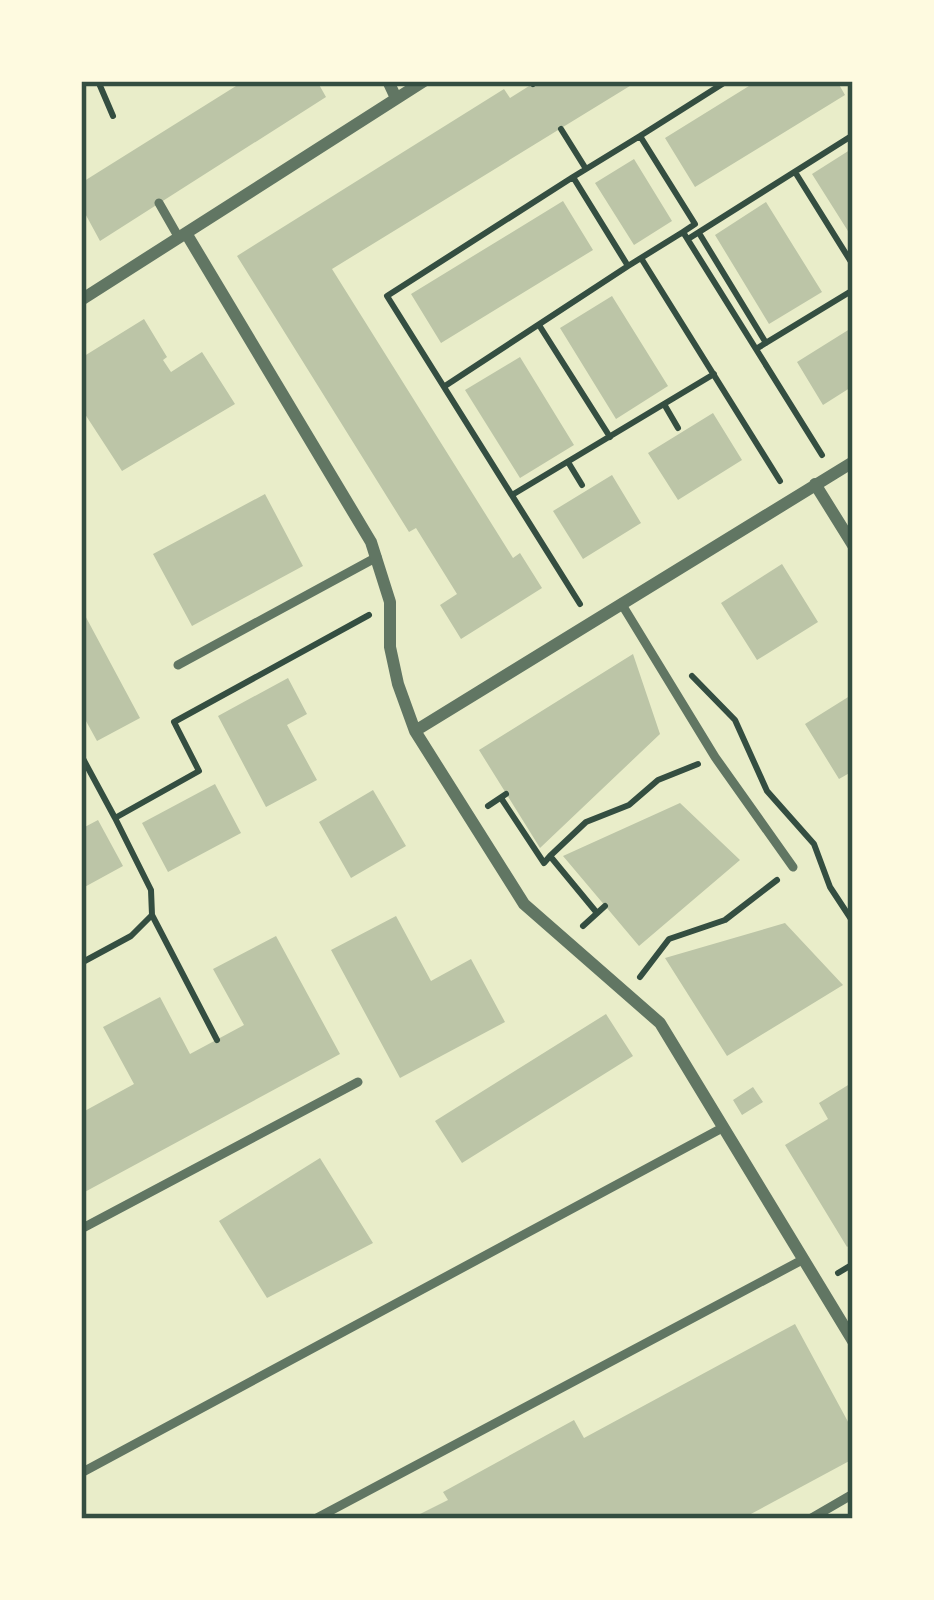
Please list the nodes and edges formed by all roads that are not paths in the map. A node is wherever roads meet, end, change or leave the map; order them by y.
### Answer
1 (388, 81) edge
2 (424, 81) edge
3 (396, 98) junction
4 (159, 203) dead end
5 (182, 235) junction
6 (81, 300) edge
7 (853, 462) edge
8 (815, 484) junction
9 (853, 545) edge
10 (377, 557) junction
11 (621, 603) junction
12 (178, 664) dead end
13 (415, 731) junction
14 (793, 867) road end
15 (358, 1082) dead end
16 (724, 1127) junction
17 (81, 1229) edge
18 (804, 1259) junction
19 (853, 1341) edge
20 (81, 1473) edge
21 (853, 1494) edge
22 (315, 1519) edge
23 (810, 1519) edge

1 - 3 street
2 - 3 street
3 - 5 street
4 - 5 lane
5 - 6 street
5 - 10 street
7 - 8 street
8 - 9 street
8 - 11 street
10 - 12 lane
10 - 13 street
11 - 13 street
11 - 14 lane
13 - 16 street
15 - 17 lane
16 - 18 street
16 - 20 lane
18 - 19 street
18 - 22 lane
21 - 23 lane

